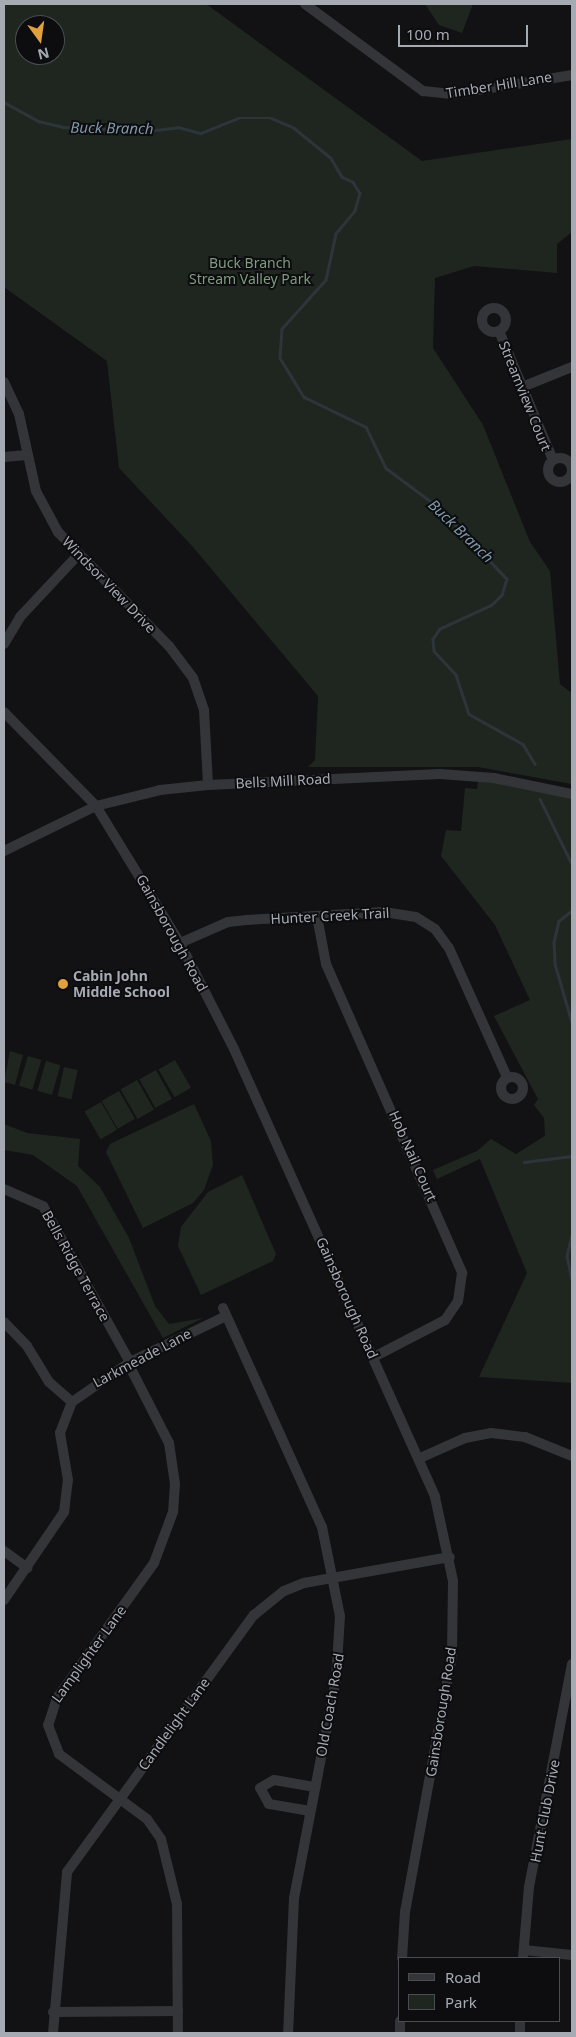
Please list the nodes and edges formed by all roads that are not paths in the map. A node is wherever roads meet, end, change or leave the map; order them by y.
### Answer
1 (306, 4) edge
2 (572, 75) edge
3 (498, 331) dead end
4 (572, 367) edge
5 (4, 382) edge
6 (522, 387) junction
7 (27, 455) junction
8 (4, 457) edge
9 (554, 460) dead end
10 (79, 554) junction
11 (4, 644) edge
12 (4, 712) edge
13 (208, 785) junction
14 (572, 794) edge
15 (96, 806) junction
16 (4, 851) edge
17 (317, 916) junction
18 (180, 943) junction
19 (507, 1077) dead end
20 (4, 1189) edge
21 (224, 1312) joint
22 (4, 1322) edge
23 (374, 1357) junction
24 (129, 1363) junction
25 (72, 1402) junction
26 (572, 1456) edge
27 (420, 1458) junction
28 (4, 1551) edge
29 (450, 1558) junction
30 (27, 1568) junction
31 (336, 1577) junction
32 (4, 1600) edge
33 (572, 1664) edge
34 (315, 1788) junction
35 (119, 1798) junction
36 (310, 1812) junction
37 (523, 1954) edge
38 (572, 1955) edge
39 (402, 1957) edge
40 (178, 2011) junction
41 (53, 2012) junction
42 (53, 2033) edge
43 (178, 2033) edge
44 (288, 2033) edge

1 - 2 street, Timber Hill Lane
3 - 6 street, Streamview Court
4 - 6 street
5 - 7 street, Windsor View Drive
6 - 9 street, Streamview Court
7 - 8 street
7 - 10 street, Windsor View Drive
10 - 11 street
10 - 13 street, Windsor View Drive
12 - 15 street, Gainsborough Road
13 - 14 street, Bells Mill Road
13 - 15 street, Bells Mill Road
15 - 16 street, Bells Mill Road
15 - 18 street, Gainsborough Road
17 - 18 street, Hunter Creek Trail
17 - 19 street, Hunter Creek Trail
17 - 23 street, Hob Nail Court
18 - 23 street, Gainsborough Road
20 - 24 street, Bells Ridge Terrace
21 - 24 street, Larkmeade Lane
21 - 31 street, Old Coach Road
22 - 25 street
23 - 27 street, Gainsborough Road
24 - 25 street, Larkmeade Lane
24 - 35 street, Lamplighter Lane
25 - 30 street
26 - 27 street
27 - 29 street, Gainsborough Road
28 - 30 street
29 - 31 street, Candlelight Lane
29 - 39 street, Gainsborough Road
30 - 32 street
31 - 34 street, Old Coach Road
31 - 35 street, Candlelight Lane
33 - 37 street, Hunt Club Drive
34 - 36 street, Old Coach Road
34 - 36 street
35 - 40 street, Lamplighter Lane
35 - 41 street, Candlelight Lane
36 - 44 street, Old Coach Road
37 - 38 street
40 - 41 street
40 - 43 street, Lamplighter Lane
41 - 42 street, Candlelight Lane

